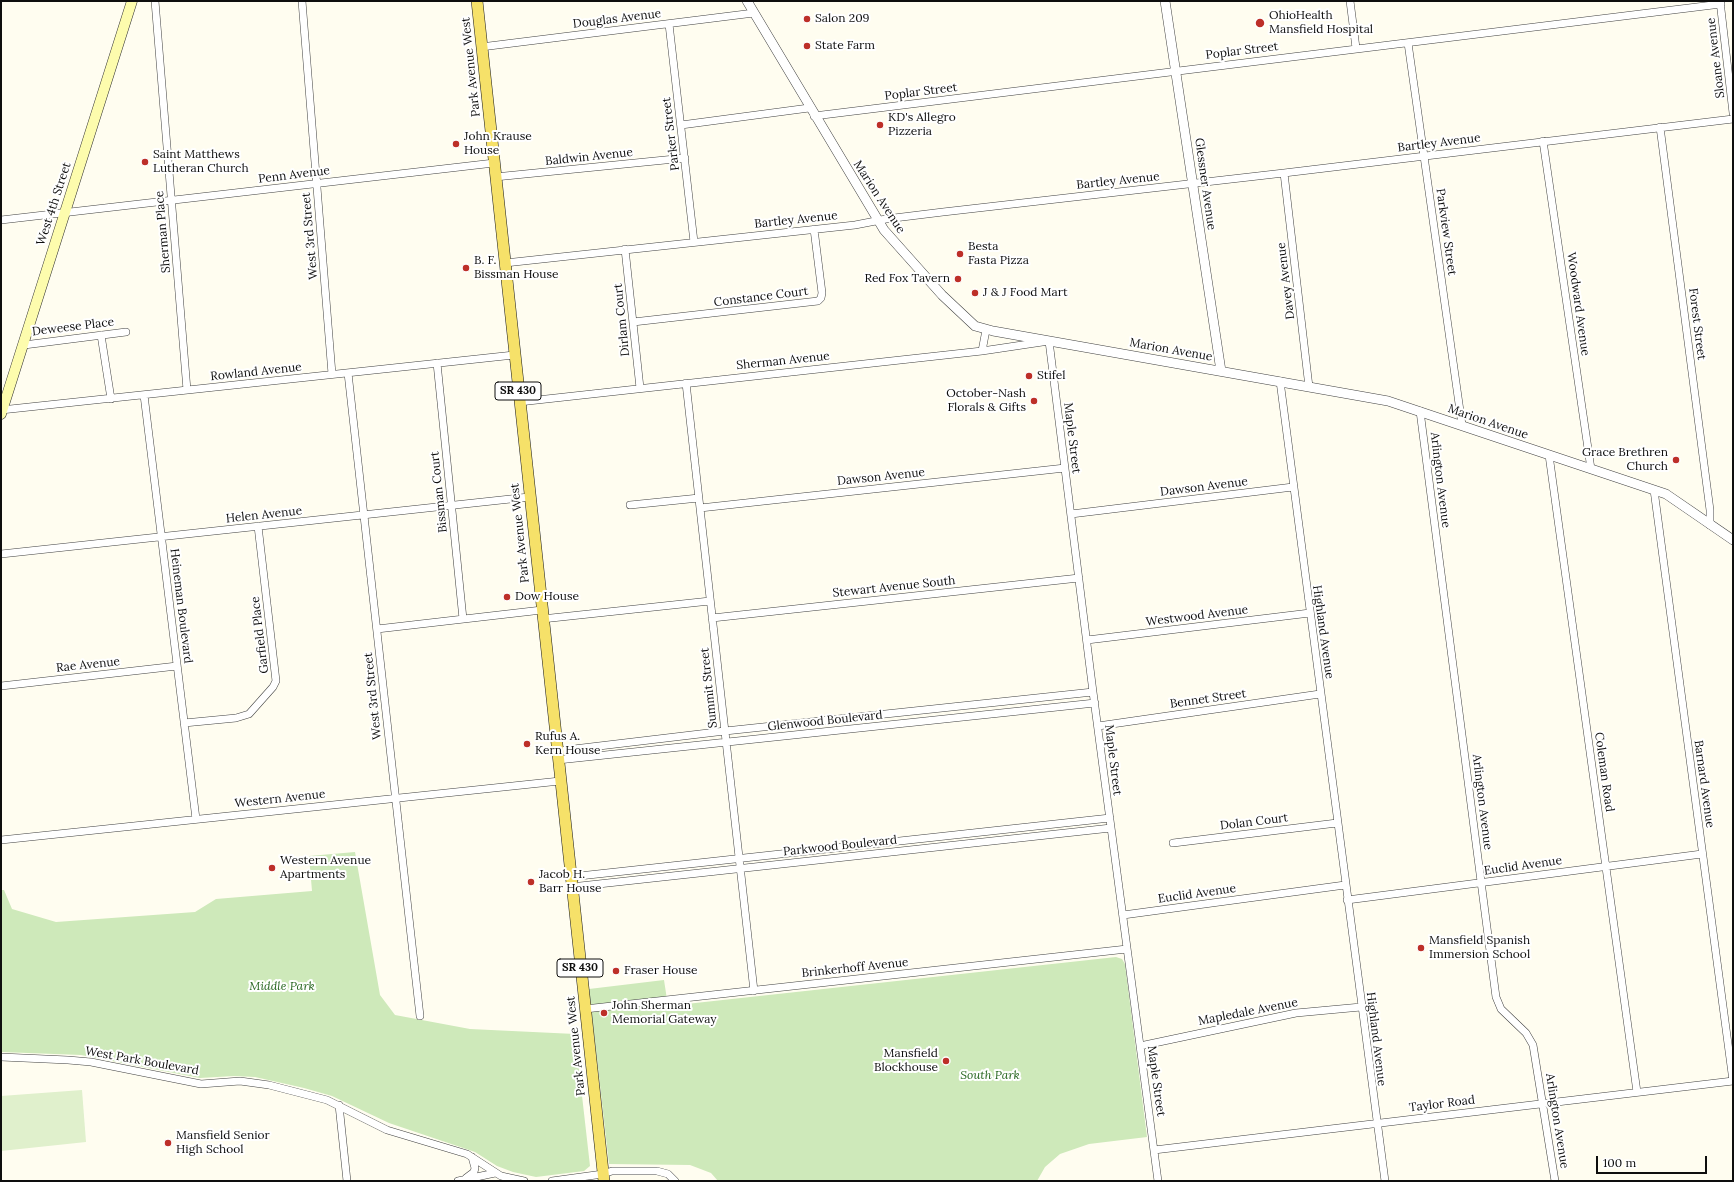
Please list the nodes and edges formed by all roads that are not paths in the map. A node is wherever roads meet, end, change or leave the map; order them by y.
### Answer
1 (132, 1) edge
2 (155, 1) edge
3 (302, 1) edge
4 (477, 1) edge
5 (747, 1) edge
6 (1165, 1) edge
7 (1350, 1) edge
8 (1720, 2) edge
9 (754, 13) junction
10 (669, 24) junction
11 (1408, 42) junction
12 (481, 47) junction
13 (1356, 48) junction
14 (1176, 71) junction
15 (809, 108) junction
16 (1733, 113) edge
17 (814, 116) junction
18 (1733, 119) edge
19 (681, 125) junction
20 (1660, 127) junction
21 (1543, 141) junction
22 (1424, 156) junction
23 (685, 158) junction
24 (494, 163) junction
25 (1284, 173) junction
26 (495, 177) junction
27 (317, 184) junction
28 (1193, 184) junction
29 (171, 200) junction
30 (65, 212) junction
31 (1, 220) edge
32 (877, 220) junction
33 (814, 229) junction
34 (694, 242) junction
35 (625, 249) junction
36 (505, 263) junction
37 (633, 322) junction
38 (986, 330) junction
39 (126, 332) dead end
40 (101, 335) junction
41 (1049, 341) junction
42 (24, 345) junction
43 (982, 351) junction
44 (514, 355) junction
45 (437, 363) junction
46 (1221, 371) junction
47 (348, 373) junction
48 (332, 374) junction
49 (1280, 381) junction
50 (686, 383) junction
51 (1309, 387) junction
52 (640, 388) junction
53 (187, 390) junction
54 (144, 395) junction
55 (111, 399) junction
56 (519, 402) junction
57 (2, 411) edge
58 (1420, 411) junction
59 (1462, 425) junction
60 (1549, 455) junction
61 (1065, 468) junction
62 (1591, 469) junction
63 (1293, 487) junction
64 (1654, 490) junction
65 (529, 497) junction
66 (699, 498) junction
67 (452, 505) junction
68 (630, 505) dead end
69 (700, 508) junction
70 (1071, 514) junction
71 (364, 515) junction
72 (1710, 524) junction
73 (258, 526) junction
74 (161, 537) junction
75 (1733, 540) edge
76 (1, 554) edge
77 (1079, 578) junction
78 (710, 601) junction
79 (1310, 613) junction
80 (542, 615) junction
81 (712, 618) junction
82 (463, 619) junction
83 (377, 629) junction
84 (1087, 640) junction
85 (177, 666) junction
86 (1, 686) edge
87 (1093, 692) junction
88 (1320, 694) junction
89 (1095, 703) junction
90 (184, 723) junction
91 (1098, 726) junction
92 (725, 731) junction
93 (726, 742) junction
94 (558, 756) junction
95 (560, 781) junction
96 (396, 798) junction
97 (1110, 818) junction
98 (196, 819) junction
99 (1337, 823) junction
100 (1111, 828) junction
101 (1, 840) edge
102 (1173, 843) dead end
103 (1702, 854) junction
104 (739, 859) junction
105 (1606, 865) junction
106 (740, 868) junction
107 (571, 882) junction
108 (1481, 883) junction
109 (1345, 885) junction
110 (1347, 900) junction
111 (1123, 915) junction
112 (1127, 949) junction
113 (754, 991) junction
114 (1361, 1007) junction
115 (585, 1009) junction
116 (420, 1016) dead end
117 (1140, 1046) junction
118 (1, 1057) edge
119 (1733, 1081) edge
120 (1637, 1092) junction
121 (1542, 1103) junction
122 (339, 1105) junction
123 (1376, 1123) junction
124 (1154, 1150) junction
125 (472, 1157) junction
126 (495, 1173) junction
127 (604, 1178) edge
128 (460, 1180) edge
129 (347, 1181) edge
130 (524, 1181) edge
131 (552, 1181) edge
132 (675, 1181) edge
133 (1158, 1181) edge
134 (1385, 1181) edge
135 (1555, 1181) edge

1 - 30 main road, West 4th Street
2 - 29 street, Sherman Place
3 - 27 street, West 3rd Street
4 - 12 main road, Park Avenue West / SR 430
5 - 9 street, Marion Avenue
6 - 14 street, Glessner Avenue
7 - 13 street
8 - 11 street, Poplar Street
8 - 16 street, Sloane Avenue
9 - 10 street, Douglas Avenue
9 - 15 street, Marion Avenue
10 - 12 street, Douglas Avenue
10 - 19 street, Parker Street
11 - 13 street, Poplar Street
11 - 22 street, Parkview Street
12 - 24 main road, Park Avenue West / SR 430
13 - 14 street, Poplar Street
14 - 17 street, Poplar Street
14 - 28 street, Glessner Avenue
15 - 17 street, Marion Avenue
15 - 19 street
17 - 32 street, Marion Avenue
18 - 20 street, Bartley Avenue
19 - 23 street, Parker Street
20 - 21 street, Bartley Avenue
20 - 72 street, Forest Street
21 - 22 street, Bartley Avenue
21 - 62 street, Woodward Avenue
22 - 25 street, Bartley Avenue
22 - 59 street, Parkview Street
23 - 26 street, Baldwin Avenue
23 - 34 street, Parker Street
24 - 26 main road, Park Avenue West / SR 430
24 - 27 street, Penn Avenue
25 - 28 street, Bartley Avenue
25 - 51 street, Davey Avenue
26 - 36 main road, Park Avenue West / SR 430
27 - 29 street, Penn Avenue
27 - 48 street, West 3rd Street
28 - 32 street, Bartley Avenue
28 - 46 street, Glessner Avenue
29 - 30 street, Penn Avenue
29 - 53 street, Sherman Place
30 - 31 street, Penn Avenue
30 - 42 main road, West 4th Street
32 - 33 street, Bartley Avenue
32 - 38 street, Marion Avenue
33 - 34 street, Bartley Avenue
33 - 37 street, Constance Court
34 - 35 street, Bartley Avenue
35 - 36 street, Bartley Avenue
35 - 37 street, Dirlam Court
36 - 44 main road, Park Avenue West / SR 430
37 - 52 street, Dirlam Court
38 - 41 street, Marion Avenue
38 - 43 street
39 - 40 street, Deweese Place
40 - 42 street, Deweese Place
40 - 55 street
41 - 43 street, Sherman Avenue
41 - 46 street, Marion Avenue
41 - 61 street, Maple Street
42 - 57 main road, West 4th Street
43 - 50 street, Sherman Avenue
44 - 45 street, Rowland Avenue
44 - 56 main road, Park Avenue West / SR 430
45 - 47 street, Rowland Avenue
45 - 67 street, Bissman Court
46 - 49 street, Marion Avenue
47 - 48 street, Rowland Avenue
47 - 71 street, West 3rd Street
48 - 53 street, Rowland Avenue
49 - 51 street, Marion Avenue
49 - 63 street, Highland Avenue
50 - 52 street, Sherman Avenue
50 - 66 street, Summit Street
51 - 58 street, Marion Avenue
52 - 56 street, Sherman Avenue
53 - 54 street, Rowland Avenue
54 - 55 street, Rowland Avenue
54 - 74 street, Heineman Boulevard
55 - 57 street, Rowland Avenue
56 - 65 main road, Park Avenue West / SR 430
58 - 59 street, Marion Avenue
58 - 108 street, Arlington Avenue
59 - 60 street, Marion Avenue
60 - 62 street, Marion Avenue
60 - 105 street, Coleman Road
61 - 69 street, Dawson Avenue
61 - 70 street, Maple Street
62 - 64 street, Marion Avenue
63 - 70 street, Dawson Avenue
63 - 79 street, Highland Avenue
64 - 72 street, Marion Avenue
64 - 103 street, Barnard Avenue
65 - 67 street, Helen Avenue
65 - 80 main road, Park Avenue West / SR 430
66 - 68 street
66 - 69 street, Summit Street
67 - 71 street, Helen Avenue
67 - 82 street, Bissman Court
69 - 78 street, Summit Street
70 - 77 street, Maple Street
71 - 73 street, Helen Avenue
71 - 83 street, West 3rd Street
72 - 75 street, Marion Avenue
73 - 74 street, Helen Avenue
73 - 90 street, Garfield Place
74 - 76 street, Helen Avenue
74 - 85 street, Heineman Boulevard
77 - 81 street, Stewart Avenue South
77 - 84 street, Maple Street
78 - 80 street
78 - 81 street, Summit Street
79 - 84 street, Westwood Avenue
79 - 88 street, Highland Avenue
80 - 82 street
80 - 94 main road, Park Avenue West / SR 430
81 - 92 street, Summit Street
82 - 83 street
83 - 96 street, West 3rd Street
84 - 87 street, Maple Street
85 - 86 street, Rae Avenue
85 - 90 street, Heineman Boulevard
87 - 89 street, Maple Street
87 - 92 street, Glenwood Boulevard
88 - 91 street, Bennet Street
88 - 99 street, Highland Avenue
89 - 91 street, Maple Street
89 - 93 street, Glenwood Boulevard
90 - 98 street, Heineman Boulevard
91 - 97 street, Maple Street
92 - 93 street, Summit Street
92 - 94 street, Glenwood Boulevard
93 - 94 street, Glenwood Boulevard
93 - 104 street, Summit Street
94 - 95 main road, Park Avenue West / SR 430
95 - 96 street, Western Avenue
95 - 107 main road, Park Avenue West / SR 430
96 - 98 street, Western Avenue
96 - 116 street, West 3rd Street
97 - 100 street, Maple Street
97 - 104 street
98 - 101 street, Western Avenue
99 - 102 street, Dolan Court
99 - 109 street, Highland Avenue
100 - 106 street, Parkwood Boulevard
100 - 111 street, Maple Street
103 - 105 street, Euclid Avenue
103 - 119 street, Barnard Avenue
104 - 106 street, Summit Street
104 - 107 street
105 - 108 street, Euclid Avenue
105 - 120 street, Coleman Road
106 - 107 street, Parkwood Boulevard
106 - 113 street, Summit Street
107 - 115 main road, Park Avenue West / SR 430
108 - 110 street, Euclid Avenue
108 - 121 street, Arlington Avenue
109 - 110 street, Highland Avenue
109 - 111 street, Euclid Avenue
110 - 114 street, Highland Avenue
111 - 112 street, Maple Street
112 - 113 street, Brinkerhoff Avenue
112 - 117 street, Maple Street
113 - 115 street, Brinkerhoff Avenue
114 - 117 street, Mapledale Avenue
114 - 123 street, Highland Avenue
115 - 127 main road, Park Avenue West / SR 430
117 - 124 street, Maple Street
118 - 122 street, West Park Boulevard
119 - 120 street, Taylor Road
120 - 121 street, Taylor Road
121 - 123 street, Taylor Road
121 - 135 street, Arlington Avenue
122 - 125 street, West Park Boulevard
122 - 129 street
123 - 124 street, Taylor Road
123 - 134 street, Highland Avenue
124 - 133 street, Maple Street
125 - 126 street, West Park Boulevard
125 - 128 street
126 - 128 street
126 - 130 street, West Park Boulevard
127 - 131 street
127 - 132 street

